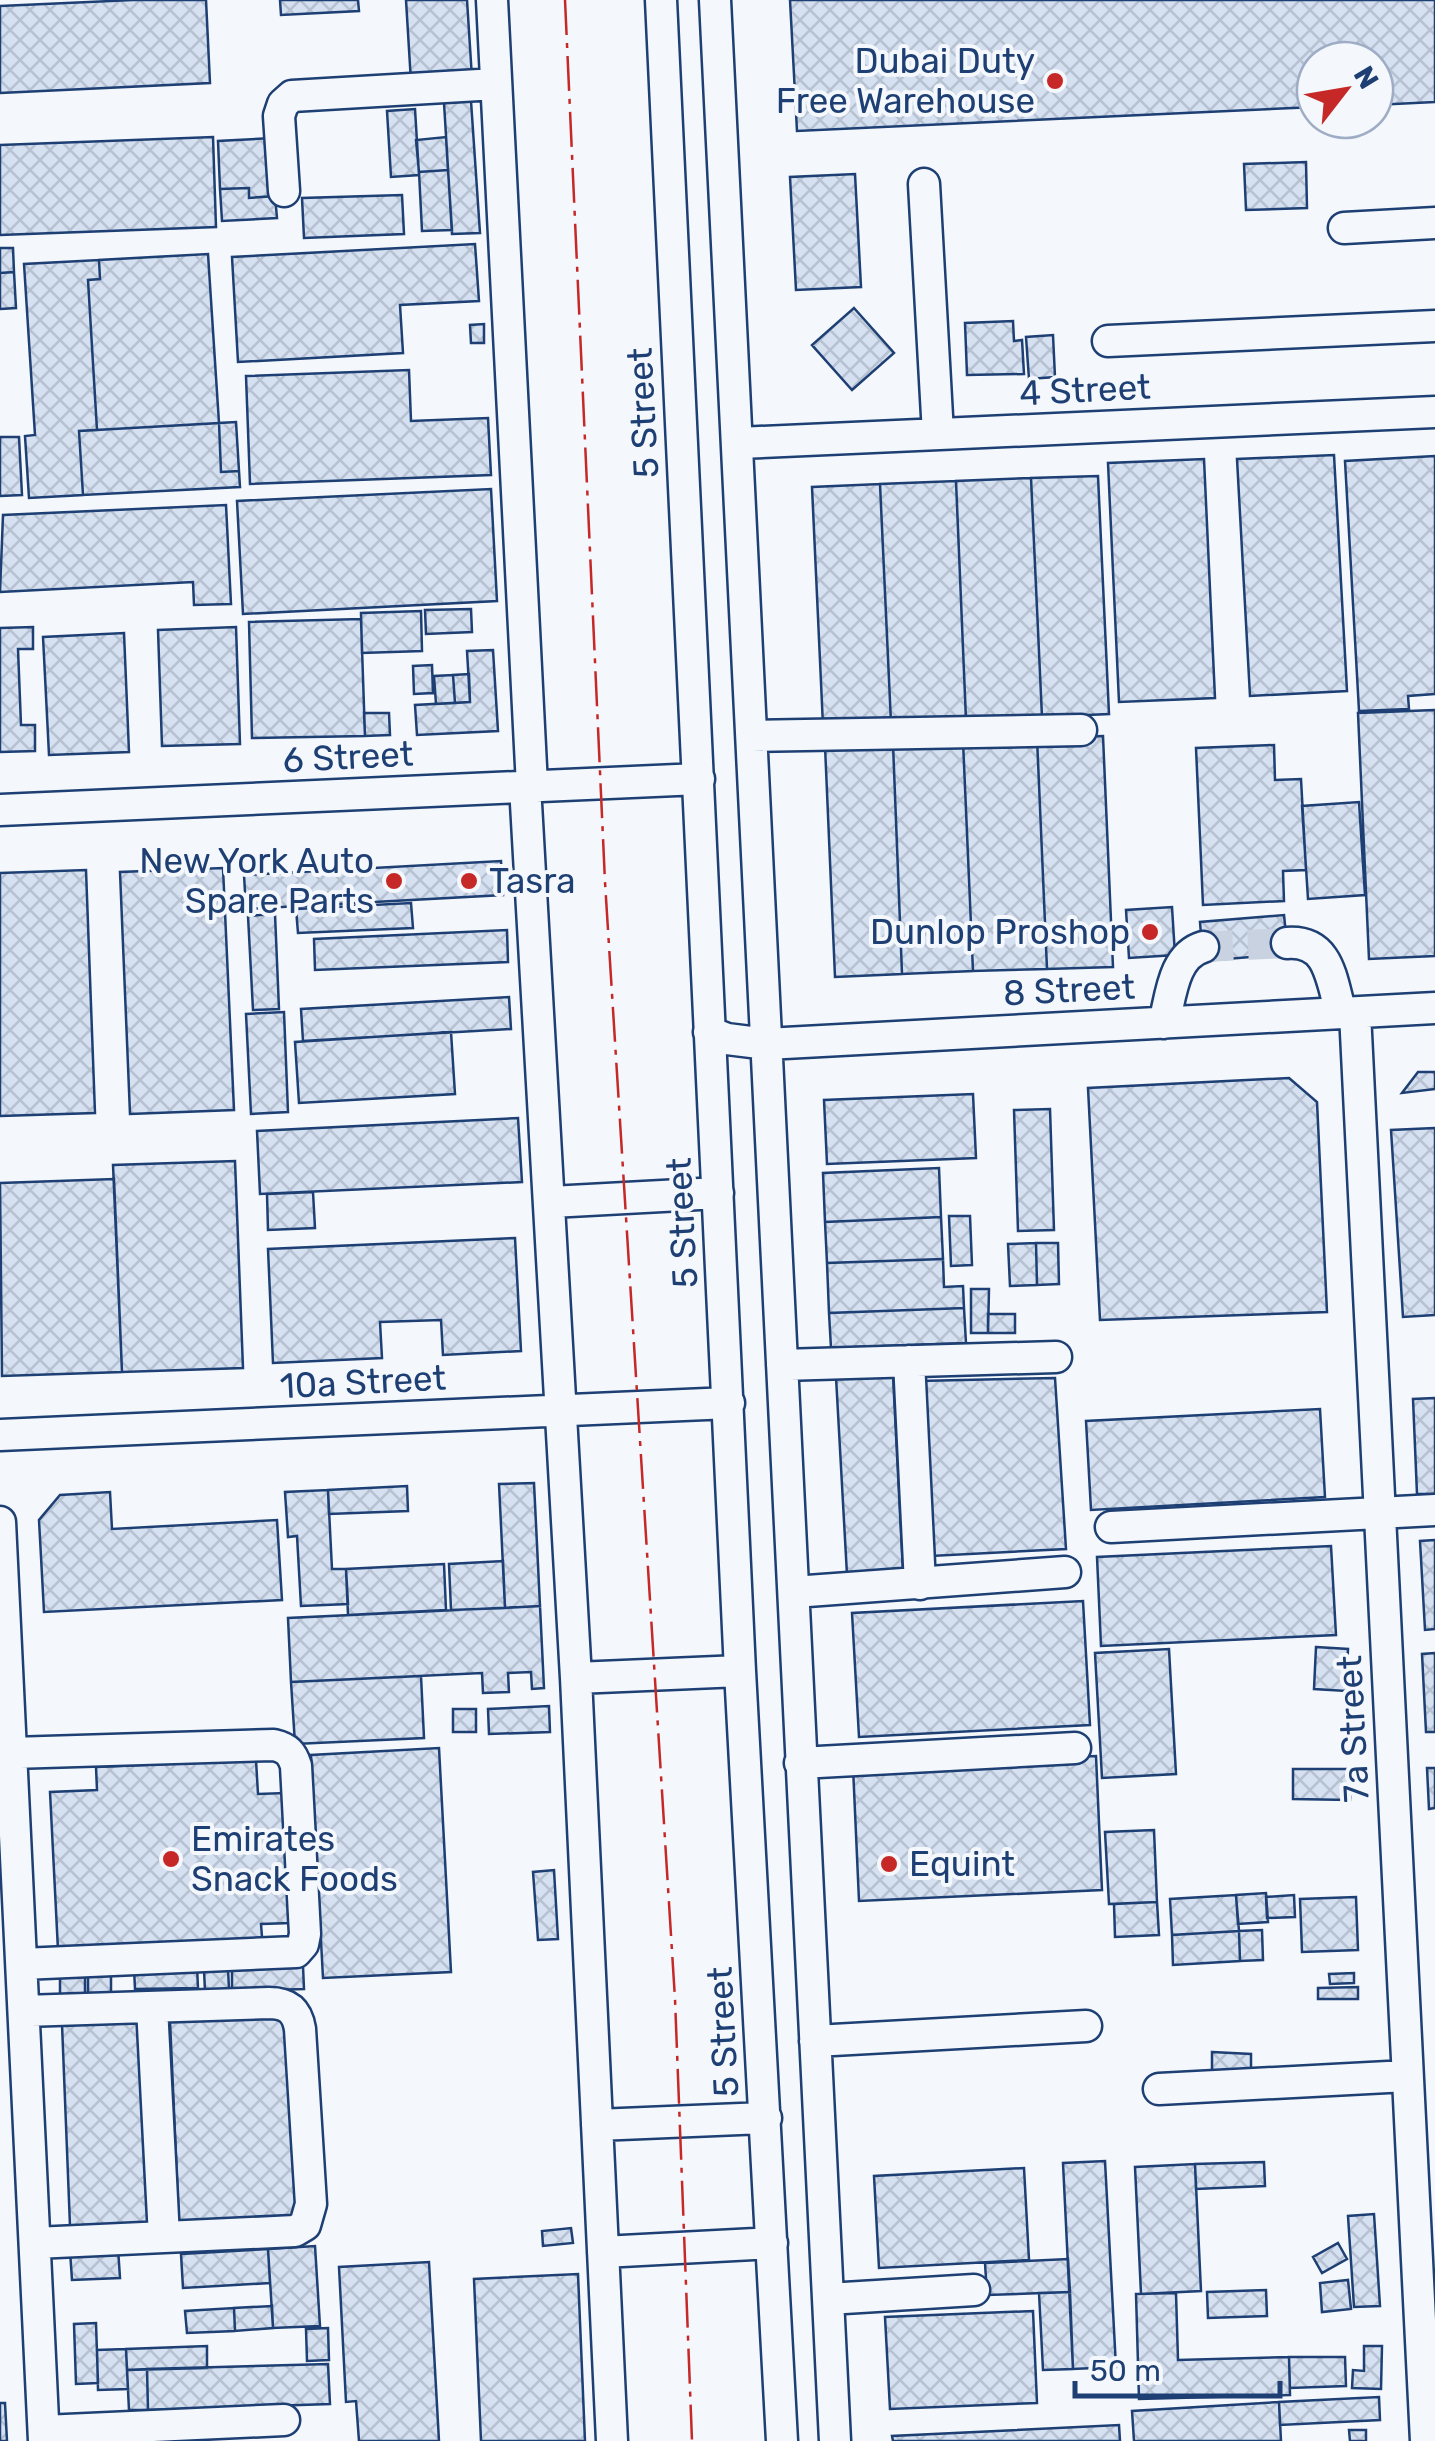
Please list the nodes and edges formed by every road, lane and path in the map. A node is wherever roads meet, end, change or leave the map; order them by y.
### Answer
1 (492, 0) edge
2 (661, 0) edge
3 (716, 0) edge
4 (496, 84) junction
5 (924, 184) dead end
6 (284, 191) dead end
7 (1435, 224) edge
8 (1344, 228) dead end
9 (1435, 326) edge
10 (1108, 342) dead end
11 (1435, 412) edge
12 (938, 434) junction
13 (739, 443) junction
14 (1081, 730) dead end
15 (752, 736) junction
16 (699, 778) junction
17 (529, 786) junction
18 (0, 810) edge
19 (1287, 943) tunnel mouth
20 (1202, 948) dead end
21 (1435, 1008) edge
22 (1348, 1013) junction
23 (1164, 1023) junction
24 (708, 1032) junction
25 (766, 1044) junction
26 (718, 1192) junction
27 (551, 1202) junction
28 (1056, 1357) dead end
29 (909, 1361) junction
30 (782, 1365) junction
31 (729, 1403) junction
32 (562, 1410) junction
33 (0, 1435) edge
34 (1435, 1510) edge
35 (1380, 1513) junction
36 (0, 1522) edge
37 (1111, 1527) dead end
38 (1065, 1572) dead end
39 (920, 1584) junction
40 (794, 1592) junction
41 (740, 1671) junction
42 (576, 1678) junction
43 (1075, 1748) dead end
44 (12, 1753) junction
45 (800, 1764) junction
46 (9, 1876) edge
47 (22, 1964) junction
48 (152, 2007) junction
49 (24, 2011) junction
50 (1086, 2026) dead end
51 (815, 2041) junction
52 (1407, 2076) junction
53 (1159, 2089) dead end
54 (766, 2118) junction
55 (597, 2125) junction
56 (164, 2237) junction
57 (35, 2242) junction
58 (772, 2244) junction
59 (603, 2252) junction
60 (974, 2290) dead end
61 (828, 2299) junction
62 (284, 2420) dead end
63 (44, 2436) edge
64 (612, 2441) edge
65 (782, 2441) edge
66 (835, 2441) edge
67 (1426, 2441) edge

1 - 4 street
2 - 16 street, 5 Street
3 - 13 street
4 - 6 street
4 - 17 street
5 - 12 street
7 - 8 street
9 - 10 street
11 - 12 street, 4 Street
12 - 13 street, 4 Street
13 - 15 street
14 - 15 street
15 - 25 street
16 - 17 street, 6 Street
16 - 24 street, 5 Street
17 - 18 street, 6 Street
17 - 27 street
19 - 22 street, 7a Street
20 - 23 street
21 - 22 street, 8 Street
22 - 23 street, 8 Street
22 - 35 street, 7a Street
23 - 25 street, 8 Street
24 - 25 street, 8 Street
24 - 26 street, 5 Street
25 - 30 street
26 - 27 street
26 - 31 street, 5 Street
27 - 32 street
28 - 29 street
29 - 30 street
29 - 39 street
30 - 40 street
31 - 32 street, 10a Street
31 - 41 street, 5 Street
32 - 33 street, 10a Street
32 - 42 street
34 - 35 street
35 - 37 street
35 - 52 street, 7a Street
36 - 44 street
38 - 39 street
39 - 40 street
40 - 45 street
41 - 42 street
41 - 54 street, 5 Street
42 - 55 street
43 - 45 street
44 - 46 street
44 - 47 street
45 - 51 street
46 - 47 street
47 - 49 street
48 - 49 street
48 - 56 street
48 - 56 street
49 - 57 street
50 - 51 street
51 - 61 street
52 - 53 street
52 - 67 street, 7a Street
54 - 55 street
54 - 58 street, 5 Street
55 - 59 street
56 - 57 street
57 - 63 street
58 - 59 street
58 - 65 street, 5 Street
59 - 64 street
60 - 61 street
61 - 66 street
62 - 63 street

